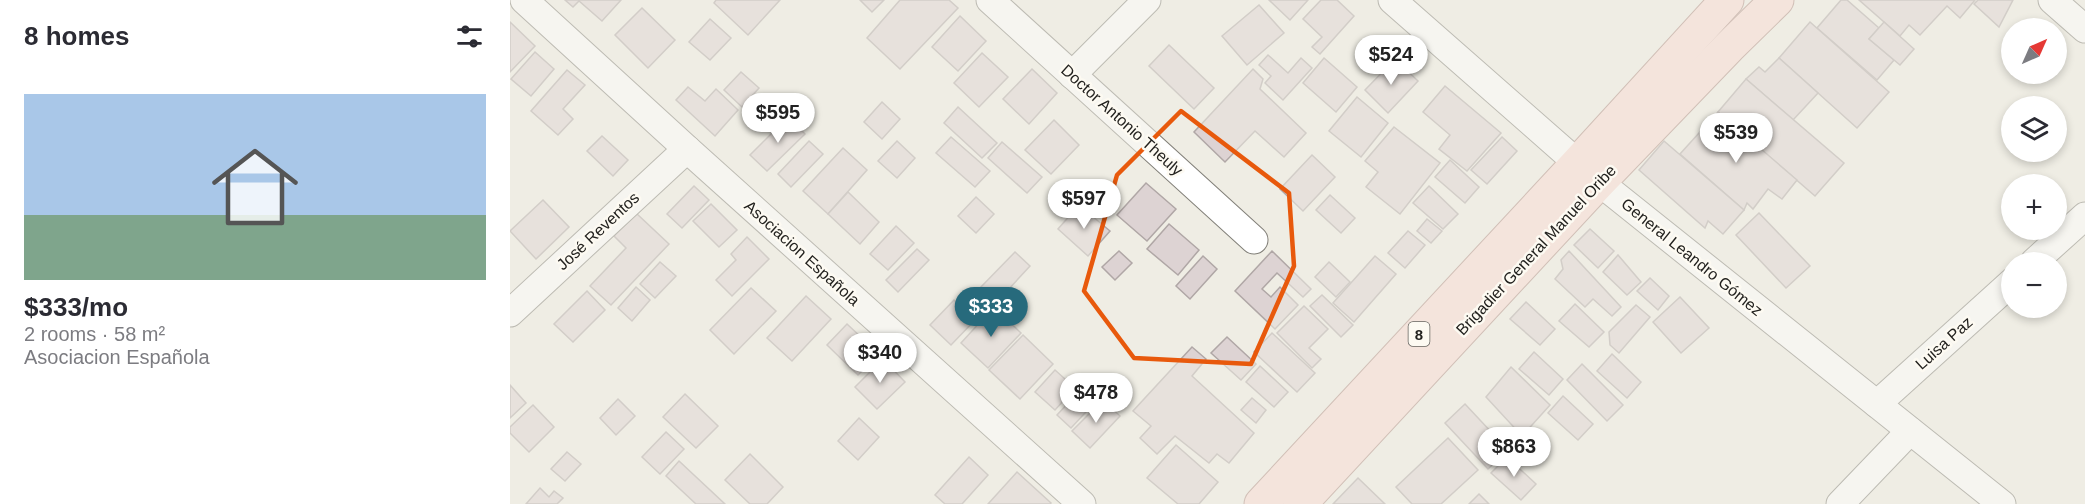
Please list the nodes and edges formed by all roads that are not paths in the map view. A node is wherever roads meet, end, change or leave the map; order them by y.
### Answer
1 (525, 0) edge
2 (990, 0) edge
3 (1147, 0) edge
4 (1392, 0) edge
5 (1726, 0) edge
6 (1777, 0) edge
7 (2052, 0) edge
8 (2085, 29) edge
9 (1072, 75) junction
10 (687, 149) junction
11 (1588, 173) junction
12 (2085, 216) edge
13 (1254, 240) dead end
14 (2045, 252) edge
15 (2001, 292) edge
16 (510, 313) edge
17 (1877, 404) junction
18 (1910, 431) junction
19 (1082, 504) edge
20 (1261, 504) edge
21 (1300, 504) edge
22 (1840, 504) edge
23 (2002, 504) edge

1 - 10 street, Asociacion Española
2 - 9 street, Doctor Antonio Theuly
3 - 9 street
4 - 11 street, General Leandro Gómez
5 - 11 main road, Brigadier General Manuel Oribe / 8
6 - 11 main road, Brigadier General Manuel Oribe / 8
7 - 8 street
9 - 13 street, Doctor Antonio Theuly
10 - 16 street, José Reventos
10 - 19 street, Asociacion Española
11 - 17 street, General Leandro Gómez
11 - 20 main road, Brigadier General Manuel Oribe / 8
11 - 21 main road, Brigadier General Manuel Oribe / 8
12 - 14 street
15 - 17 street, Luisa Paz
17 - 18 street, General Leandro Gómez
18 - 22 street
18 - 23 street, General Leandro Gómez

